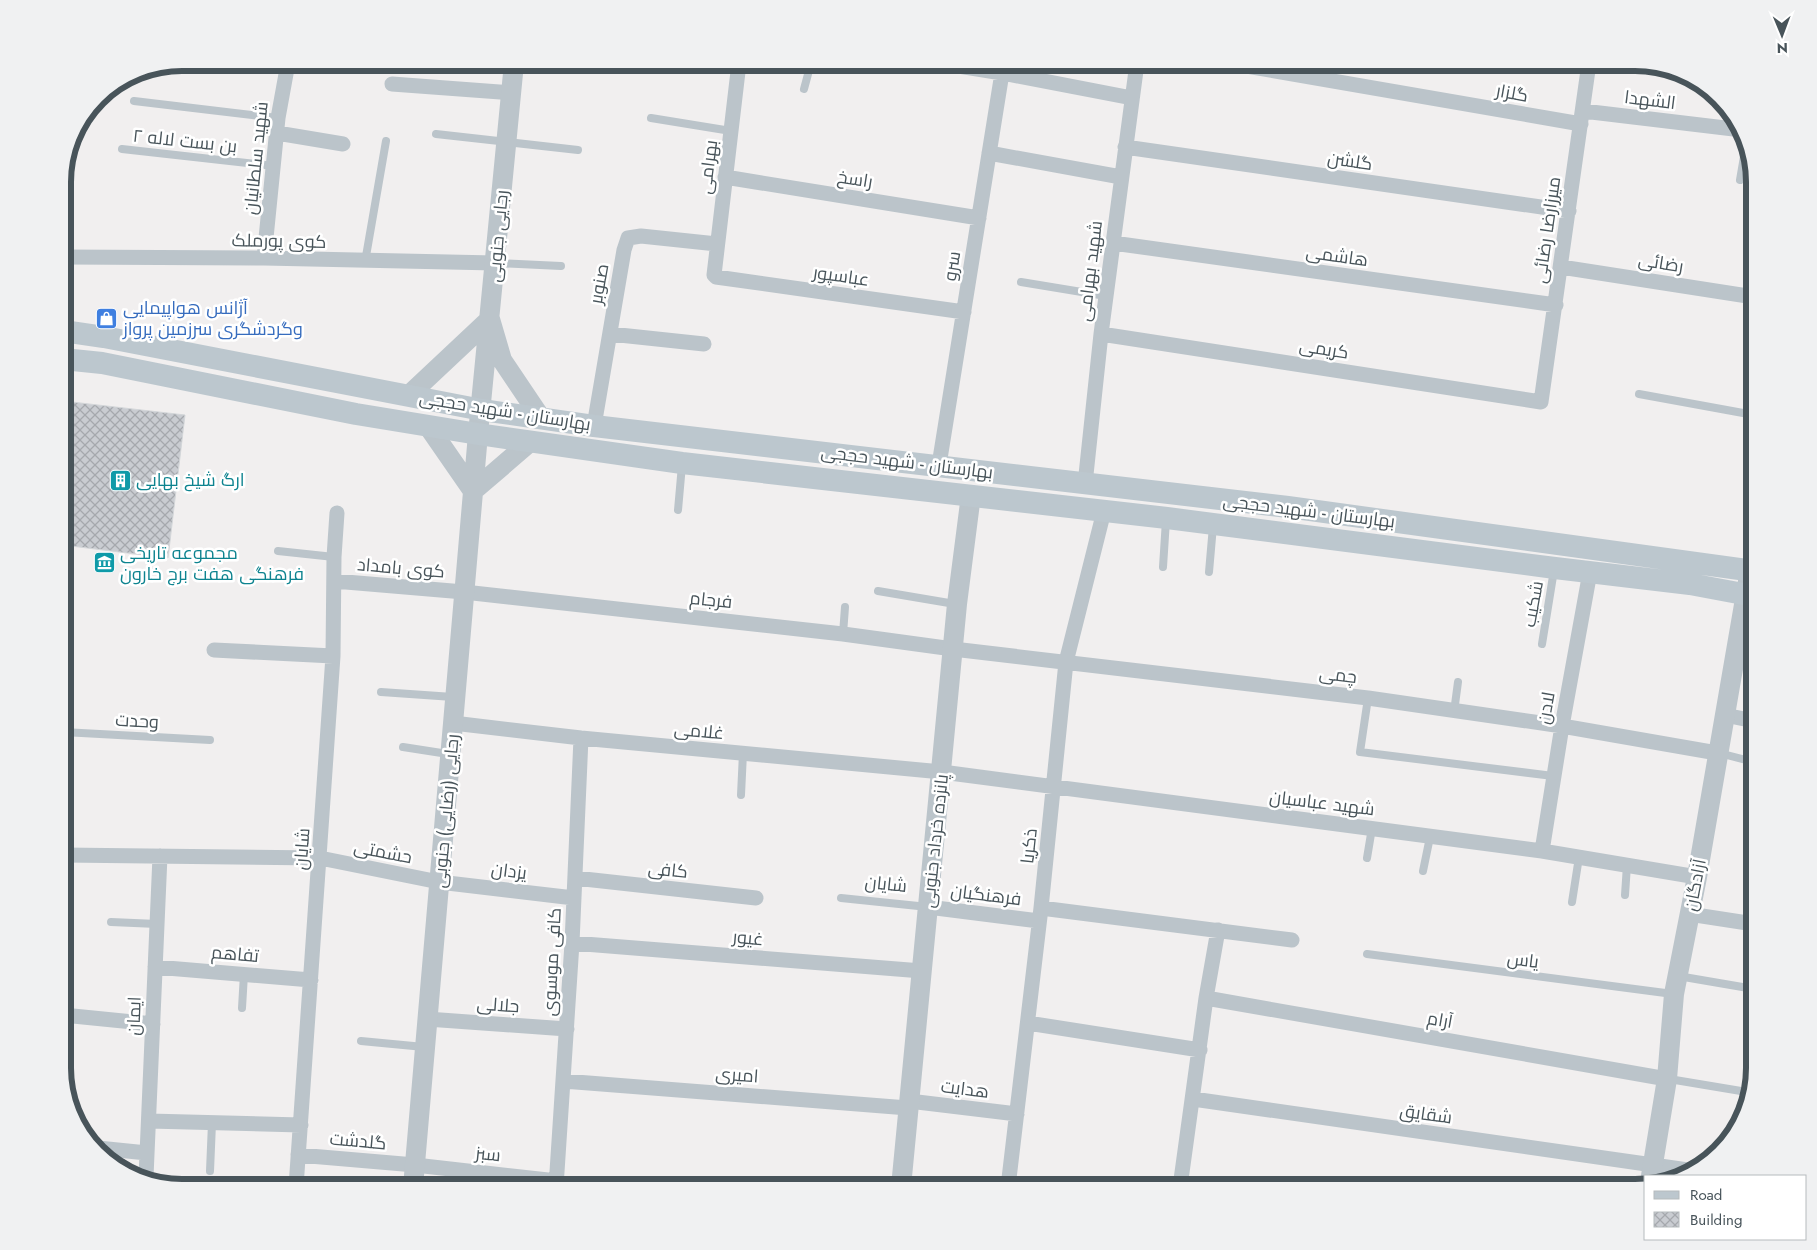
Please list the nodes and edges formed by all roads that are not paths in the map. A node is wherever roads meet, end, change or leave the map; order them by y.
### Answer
1 (286, 71) edge
2 (513, 71) edge
3 (738, 71) edge
4 (809, 71) edge
5 (991, 71) edge
6 (1136, 71) edge
7 (1321, 71) edge
8 (1588, 71) edge
9 (1002, 73) junction
10 (392, 84) dead end
11 (804, 89) dead end
12 (512, 93) junction
13 (1132, 98) junction
14 (134, 101) dead end
15 (278, 118) junction
16 (651, 118) dead end
17 (1582, 118) junction
18 (1732, 129) edge
19 (731, 131) junction
20 (277, 133) junction
21 (436, 134) dead end
22 (386, 141) dead end
23 (507, 142) junction
24 (343, 144) dead end
25 (1125, 147) junction
26 (122, 149) dead end
27 (578, 150) dead end
28 (989, 153) junction
29 (1743, 160) edge
30 (275, 166) junction
31 (725, 177) junction
32 (1121, 177) junction
33 (1740, 180) dead end
34 (1569, 211) junction
35 (979, 218) junction
36 (717, 244) junction
37 (1113, 244) junction
38 (71, 257) edge
39 (264, 258) junction
40 (365, 262) junction
41 (495, 263) junction
42 (561, 266) dead end
43 (1561, 267) junction
44 (714, 275) joint
45 (1021, 282) dead end
46 (1106, 296) junction
47 (1746, 296) edge
48 (1556, 305) junction
49 (964, 312) junction
50 (490, 319) junction
51 (71, 332) edge
52 (610, 334) junction
53 (1101, 334) junction
54 (704, 344) dead end
55 (71, 360) edge
56 (360, 386) junction
57 (1639, 394) dead end
58 (408, 396) junction
59 (1541, 402) joint
60 (482, 410) junction
61 (356, 414) junction
62 (1746, 414) edge
63 (541, 418) junction
64 (590, 425) junction
65 (428, 426) junction
66 (478, 434) junction
67 (530, 442) junction
68 (581, 449) junction
69 (682, 463) junction
70 (939, 466) junction
71 (974, 470) junction
72 (1085, 484) junction
73 (474, 491) junction
74 (972, 495) junction
75 (678, 510) dead end
76 (1104, 511) junction
77 (337, 513) dead end
78 (1167, 518) junction
79 (1213, 524) junction
80 (278, 551) dead end
81 (334, 557) junction
82 (1163, 567) dead end
83 (1555, 568) junction
84 (1746, 569) edge
85 (1209, 572) dead end
86 (1590, 572) junction
87 (334, 581) junction
88 (878, 591) dead end
89 (464, 592) junction
90 (1746, 594) edge
91 (957, 604) junction
92 (845, 607) dead end
93 (1746, 614) edge
94 (843, 634) junction
95 (1542, 644) dead end
96 (953, 649) junction
97 (214, 650) dead end
98 (333, 656) junction
99 (1066, 662) junction
100 (1458, 682) dead end
101 (380, 692) dead end
102 (456, 697) junction
103 (1368, 698) junction
104 (1454, 712) junction
105 (1725, 715) junction
106 (1746, 719) edge
107 (453, 723) junction
108 (1562, 726) junction
109 (71, 732) edge
110 (582, 738) junction
111 (210, 740) dead end
112 (403, 748) dead end
113 (1717, 753) junction
114 (450, 754) junction
115 (743, 754) junction
116 (1746, 760) edge
117 (942, 772) junction
118 (1553, 776) junction
119 (1054, 787) junction
120 (741, 795) dead end
121 (1372, 828) junction
122 (1430, 837) junction
123 (1542, 851) junction
124 (71, 854) edge
125 (160, 856) junction
126 (1579, 857) junction
127 (320, 858) junction
128 (1367, 858) dead end
129 (1627, 865) junction
130 (1423, 871) dead end
131 (1697, 877) junction
132 (575, 878) junction
133 (439, 882) junction
134 (1626, 895) dead end
135 (574, 898) junction
136 (756, 898) dead end
137 (841, 898) dead end
138 (1572, 902) dead end
139 (928, 907) junction
140 (1040, 914) junction
141 (1689, 914) junction
142 (111, 922) dead end
143 (1746, 923) edge
144 (157, 924) junction
145 (1218, 930) junction
146 (1292, 940) dead end
147 (572, 943) junction
148 (1367, 954) dead end
149 (155, 966) junction
150 (922, 971) junction
151 (244, 974) junction
152 (311, 980) junction
153 (1676, 985) junction
154 (1746, 989) edge
155 (1206, 998) junction
156 (242, 1008) dead end
157 (71, 1016) edge
158 (427, 1019) junction
159 (1028, 1023) junction
160 (153, 1024) junction
161 (567, 1029) junction
162 (361, 1040) dead end
163 (425, 1047) junction
164 (1200, 1050) junction
165 (1667, 1079) junction
166 (563, 1081) junction
167 (1744, 1091) edge
168 (1193, 1099) junction
169 (908, 1104) junction
170 (1017, 1114) junction
171 (148, 1121) junction
172 (212, 1123) junction
173 (301, 1125) junction
174 (107, 1149) edge
175 (147, 1154) junction
176 (298, 1155) junction
177 (415, 1165) junction
178 (210, 1171) dead end
179 (1652, 1171) edge
180 (1674, 1171) edge
181 (146, 1173) edge
182 (297, 1179) edge
183 (413, 1179) edge
184 (520, 1179) edge
185 (557, 1179) edge
186 (902, 1179) edge
187 (1009, 1179) edge
188 (1181, 1179) edge

1 - 15 street, شهید سلطانیان
2 - 12 street, رجایی جنوبی
3 - 19 street, بهرامی
4 - 11 lane
5 - 9 street
6 - 13 street, شهید بهرامی
7 - 17 street, گلزار
8 - 17 street, میرزارضا رضائی
9 - 13 street
9 - 28 street, سرو
10 - 12 street
12 - 23 street, رجایی جنوبی
13 - 25 street, شهید بهرامی
14 - 15 lane
15 - 20 street, شهید سلطانیان
16 - 19 lane
17 - 18 street, الشهدا
17 - 34 street, میرزارضا رضائی
19 - 31 street, بهرامی
20 - 24 street
20 - 30 street, شهید سلطانیان
21 - 23 lane
22 - 40 lane
23 - 27 lane
23 - 41 street, رجایی جنوبی
25 - 32 street, شهید بهرامی
25 - 34 street, گلشن
26 - 30 lane, بن بست لاله ۲
28 - 32 street
28 - 35 street, سرو
29 - 33 lane
30 - 39 street, شهید سلطانیان
31 - 35 street, راسخ
31 - 36 street, بهرامی
32 - 37 street, شهید بهرامی
34 - 43 street, میرزارضا رضائی
35 - 49 street, سرو
36 - 44 street, بهرامی
36 - 52 street, صنوبر
37 - 46 street, شهید بهرامی
37 - 48 street, هاشمی
38 - 39 street, کوی پورملک
39 - 40 street, کوی پورملک
40 - 41 street, کوی پورملک
41 - 42 lane
41 - 50 street, رجایی جنوبی
43 - 47 street, رضائی
43 - 48 street, میرزارضا رضائی
44 - 49 street, عباسپور
45 - 46 lane
46 - 53 street, شهید بهرامی
48 - 59 street, میرزارضا رضائی
49 - 70 street, سرو
50 - 58 street
50 - 60 street, رجایی جنوبی
50 - 63 street
51 - 56 main road, بهارستان - شهید حججی
52 - 54 street
52 - 64 street, صنوبر
53 - 59 street, کریمی
53 - 72 street, شهید بهرامی
55 - 61 main road, بهارستان - شهید حججی
56 - 58 main road, بهارستان - شهید حججی
56 - 61 main road
57 - 62 lane
58 - 60 main road, بهارستان - شهید حججی
60 - 63 main road, بهارستان - شهید حججی
60 - 66 street, رجایی جنوبی
61 - 65 main road, بهارستان - شهید حججی
63 - 64 main road, بهارستان - شهید حججی
64 - 68 main road
64 - 70 main road, بهارستان - شهید حججی
65 - 66 main road, بهارستان - شهید حججی
65 - 73 street
66 - 67 main road, بهارستان - شهید حججی
66 - 73 street, رجایی (رضایی) جنوبی
67 - 68 main road, بهارستان - شهید حججی
67 - 73 street
68 - 69 main road, بهارستان - شهید حججی
69 - 74 main road, بهارستان - شهید حججی
69 - 75 lane
70 - 71 main road, بهارستان - شهید حججی
71 - 72 main road, بهارستان - شهید حججی
71 - 74 main road
72 - 84 main road, بهارستان - شهید حججی
73 - 89 street, رجایی (رضایی) جنوبی
74 - 76 main road, بهارستان - شهید حججی
74 - 91 street, پانزده خرداد جنوبی
76 - 78 main road, بهارستان - شهید حججی
76 - 99 street, ذکریا
77 - 81 street, شایان
78 - 79 main road, بهارستان - شهید حججی
78 - 82 lane
79 - 83 main road, بهارستان - شهید حججی
79 - 85 lane
80 - 81 lane
81 - 87 street, شایان
83 - 86 main road, بهارستان - شهید حججی
83 - 95 lane, شکیب
86 - 90 main road, بهارستان - شهید حججی
86 - 108 street, لادن
87 - 89 street, کوی بامداد
87 - 98 street, شایان
88 - 91 lane
89 - 94 street, فرجام
89 - 102 street, رجایی (رضایی) جنوبی
91 - 96 street, پانزده خرداد جنوبی
92 - 94 lane
93 - 105 street, آزادگان
94 - 96 street, فرجام
96 - 99 street, چمی
96 - 117 street, پانزده خرداد جنوبی
97 - 98 street
98 - 127 street, شایان
99 - 103 street, چمی
99 - 119 street, ذکریا
100 - 104 lane
101 - 102 lane
102 - 107 street, رجایی (رضایی) جنوبی
103 - 104 street, چمی
103 - 118 lane
104 - 108 street, چمی
105 - 106 street
105 - 113 street, آزادگان
107 - 110 street, غلامی
107 - 114 street, رجایی (رضایی) جنوبی
108 - 113 street, چمی
108 - 118 street, لادن
109 - 111 lane, وحدت
110 - 115 street, غلامی
110 - 132 street, کافی موسوی
112 - 114 lane
113 - 116 lane
113 - 131 street, آزادگان
114 - 133 street, رجایی (رضایی) جنوبی
115 - 117 street, غلامی
115 - 120 lane
117 - 119 street, شهید عباسیان
117 - 139 street, پانزده خرداد جنوبی
118 - 123 street, لادن
119 - 121 street, شهید عباسیان
119 - 140 street, ذکریا
121 - 122 street, شهید عباسیان
121 - 128 lane
122 - 123 street, شهید عباسیان
122 - 130 lane
123 - 126 street, شهید عباسیان
124 - 125 street, حشمتی
125 - 127 street, حشمتی
125 - 144 street, ایمان
126 - 129 street, شهید عباسیان
126 - 138 lane
127 - 133 street, حشمتی
127 - 152 street, شایان
129 - 131 street, شهید عباسیان
129 - 134 lane
131 - 141 street, آزادگان
132 - 135 street, کافی موسوی
132 - 136 street, کافی
133 - 135 street, یزدان
133 - 158 street, رجایی (رضایی) جنوبی
135 - 147 street, کافی موسوی
137 - 139 lane, شایان
139 - 140 street, فرهنگیان
139 - 150 street, پانزده خرداد جنوبی
140 - 145 street, فرهنگیان
140 - 159 street, ذکریا
141 - 143 street
141 - 153 street, آزادگان
142 - 144 lane
144 - 149 street, ایمان
145 - 146 street, فرهنگیان
145 - 155 street
147 - 150 street, غیور
147 - 161 street, کافی موسوی
148 - 153 lane, یاس
149 - 151 street, تفاهم
149 - 160 street, ایمان
150 - 169 street, پانزده خرداد جنوبی
151 - 152 street, تفاهم
151 - 156 lane
152 - 173 street, شایان
153 - 154 lane, یاس
153 - 165 street, آزادگان
155 - 164 street
155 - 165 street, آرام
157 - 160 street
158 - 161 street, جلالی
158 - 163 street, رجایی (رضایی) جنوبی
159 - 164 street
159 - 170 street, ذکریا
160 - 171 street, ایمان
161 - 166 street, کافی موسوی
162 - 163 lane
163 - 177 street, رجایی (رضایی) جنوبی
164 - 168 street
165 - 167 lane
165 - 179 street, آزادگان
166 - 169 street, امیری
166 - 185 street, کافی موسوی
168 - 179 street, شقایق
168 - 188 street
169 - 170 street, هدایت
169 - 186 street, پانزده خرداد جنوبی
170 - 187 street, ذکریا
171 - 172 street
171 - 175 street, ایمان
172 - 173 street
172 - 178 lane
173 - 176 street, شایان
174 - 175 street
175 - 181 street, ایمان
176 - 177 street, گلدشت
176 - 182 street, شایان
177 - 183 street, رجایی (رضایی) جنوبی
177 - 184 street, سبز
179 - 180 street, شقایق

